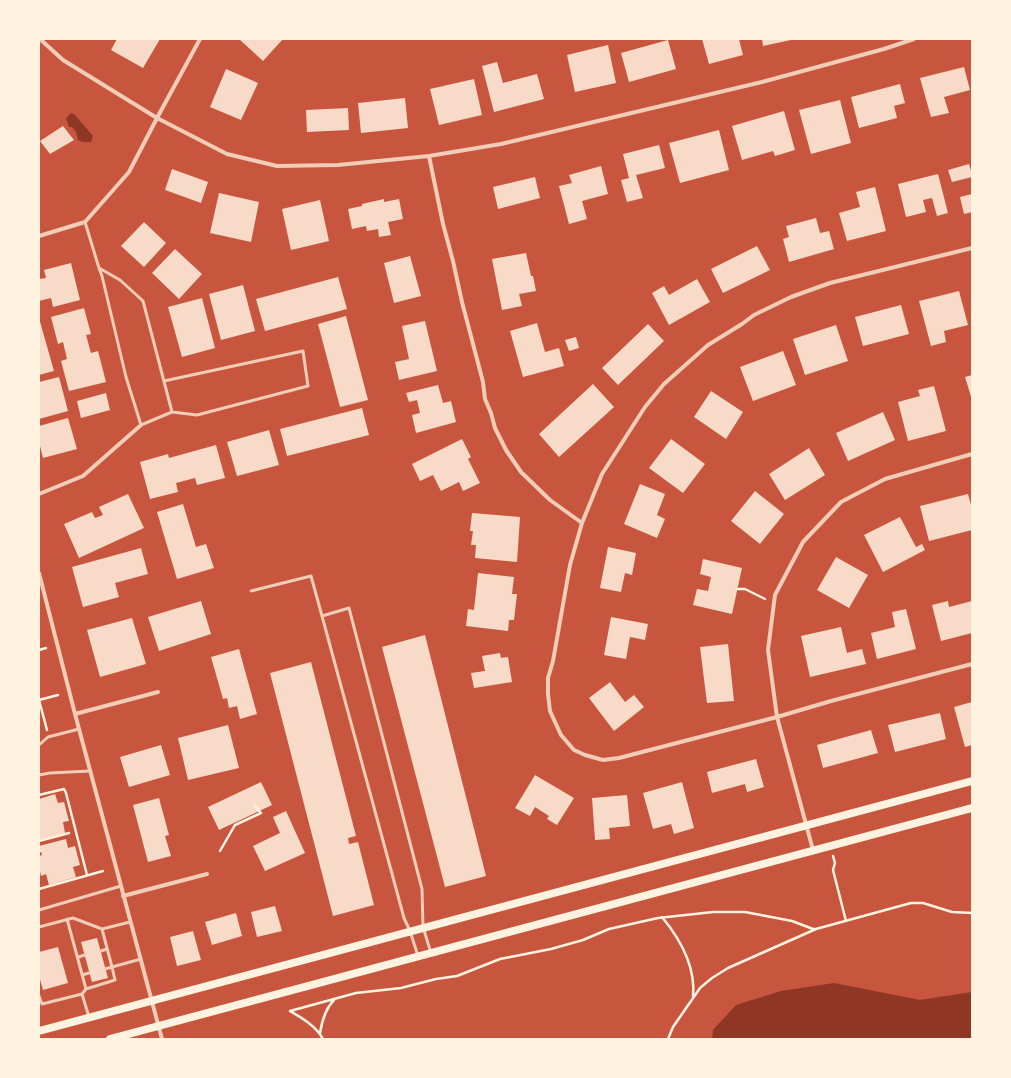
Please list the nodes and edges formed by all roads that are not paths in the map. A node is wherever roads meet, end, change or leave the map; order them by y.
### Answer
1 (40, 39) edge
2 (200, 39) edge
3 (914, 39) edge
4 (157, 118) junction
5 (429, 156) junction
6 (85, 222) junction
7 (39, 236) edge
8 (972, 248) edge
9 (99, 268) junction
10 (164, 381) junction
11 (172, 412) junction
12 (141, 425) junction
13 (972, 454) edge
14 (39, 494) edge
15 (582, 523) junction
16 (39, 573) edge
17 (251, 590) dead end
18 (322, 616) junction
19 (972, 664) edge
20 (158, 692) dead end
21 (75, 714) junction
22 (777, 717) junction
23 (79, 729) junction
24 (39, 745) edge
25 (90, 771) junction
26 (39, 775) edge
27 (972, 781) edge
28 (972, 808) edge
29 (806, 826) junction
30 (813, 850) junction
31 (207, 874) dead end
32 (121, 886) junction
33 (124, 896) junction
34 (39, 910) edge
35 (67, 919) junction
36 (130, 922) junction
37 (39, 926) edge
38 (423, 928) junction
39 (102, 929) junction
40 (410, 931) junction
41 (107, 949) junction
42 (101, 951) dead end
43 (431, 953) junction
44 (85, 955) dead end
45 (418, 956) junction
46 (78, 957) junction
47 (140, 959) junction
48 (112, 967) junction
49 (105, 969) dead end
50 (89, 973) dead end
51 (82, 975) junction
52 (86, 989) junction
53 (82, 994) junction
54 (39, 996) edge
55 (152, 1001) junction
56 (89, 1017) junction
57 (159, 1026) junction
58 (39, 1030) edge
59 (110, 1039) edge
60 (162, 1039) edge

1 - 4 street
2 - 4 street
3 - 5 street
4 - 5 street
4 - 6 street
5 - 15 street
6 - 7 street
6 - 9 lane
8 - 15 street
9 - 10 lane
9 - 12 lane
10 - 11 lane
10 - 11 lane
11 - 12 lane
12 - 14 street
13 - 22 street
15 - 22 street
16 - 21 street
17 - 18 lane
18 - 38 lane
18 - 40 lane
19 - 22 street
20 - 21 street
21 - 23 street
22 - 29 street
23 - 24 lane
23 - 25 street
25 - 26 lane
25 - 32 street
27 - 29 main road
28 - 30 main road
29 - 30 street
29 - 38 main road
30 - 43 main road
31 - 33 street
32 - 33 street
32 - 34 lane
33 - 36 street
35 - 37 lane
35 - 39 lane
35 - 46 lane
36 - 39 lane
36 - 47 street
38 - 40 main road
38 - 43 lane
39 - 41 lane
40 - 45 lane
40 - 55 main road
41 - 42 lane
41 - 48 lane
43 - 45 main road
44 - 46 lane
45 - 57 main road
46 - 51 lane
47 - 48 lane
47 - 55 street
48 - 49 lane
48 - 52 lane
50 - 51 lane
51 - 52 lane
52 - 53 lane
53 - 54 lane
53 - 56 lane
55 - 56 main road
55 - 57 street
56 - 58 main road
57 - 59 main road
57 - 60 street

